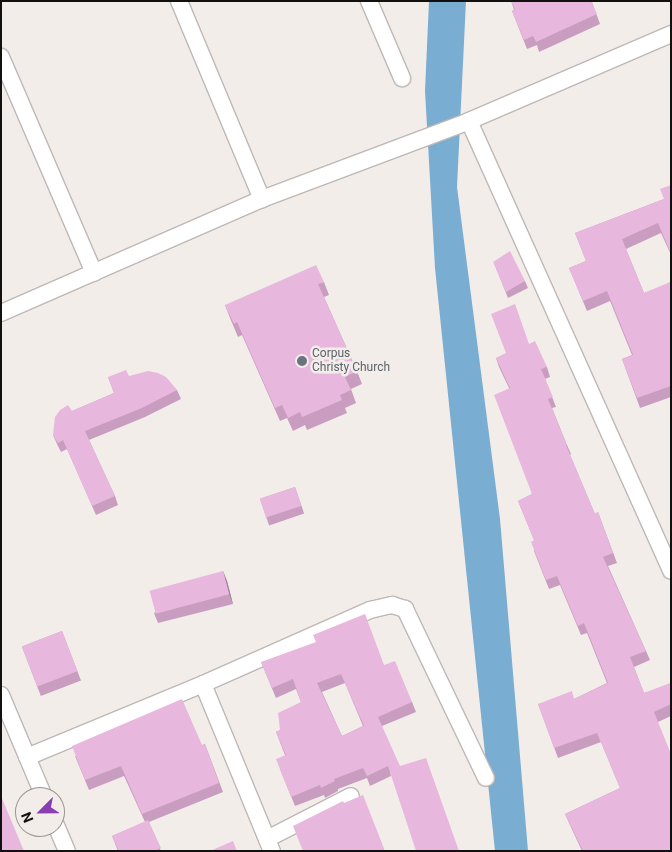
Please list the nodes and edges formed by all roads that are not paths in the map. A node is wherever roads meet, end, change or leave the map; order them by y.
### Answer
1 (179, 1) edge
2 (369, 1) edge
3 (671, 34) edge
4 (1, 57) edge
5 (402, 78) dead end
6 (467, 122) junction
7 (262, 199) junction
8 (94, 273) junction
9 (1, 313) edge
10 (665, 540) edge
11 (671, 571) edge
12 (203, 684) junction
13 (1, 695) edge
14 (27, 756) junction
15 (486, 778) dead end
16 (40, 787) edge
17 (351, 796) dead end
18 (61, 837) edge
19 (270, 845) edge
20 (67, 851) edge

1 - 7 street
2 - 5 street
3 - 6 street
4 - 8 street
6 - 7 street
6 - 10 street
7 - 8 street
8 - 9 street
10 - 11 street
12 - 14 street
12 - 15 street
12 - 19 street
13 - 14 street
14 - 16 street
17 - 19 street
18 - 20 street

